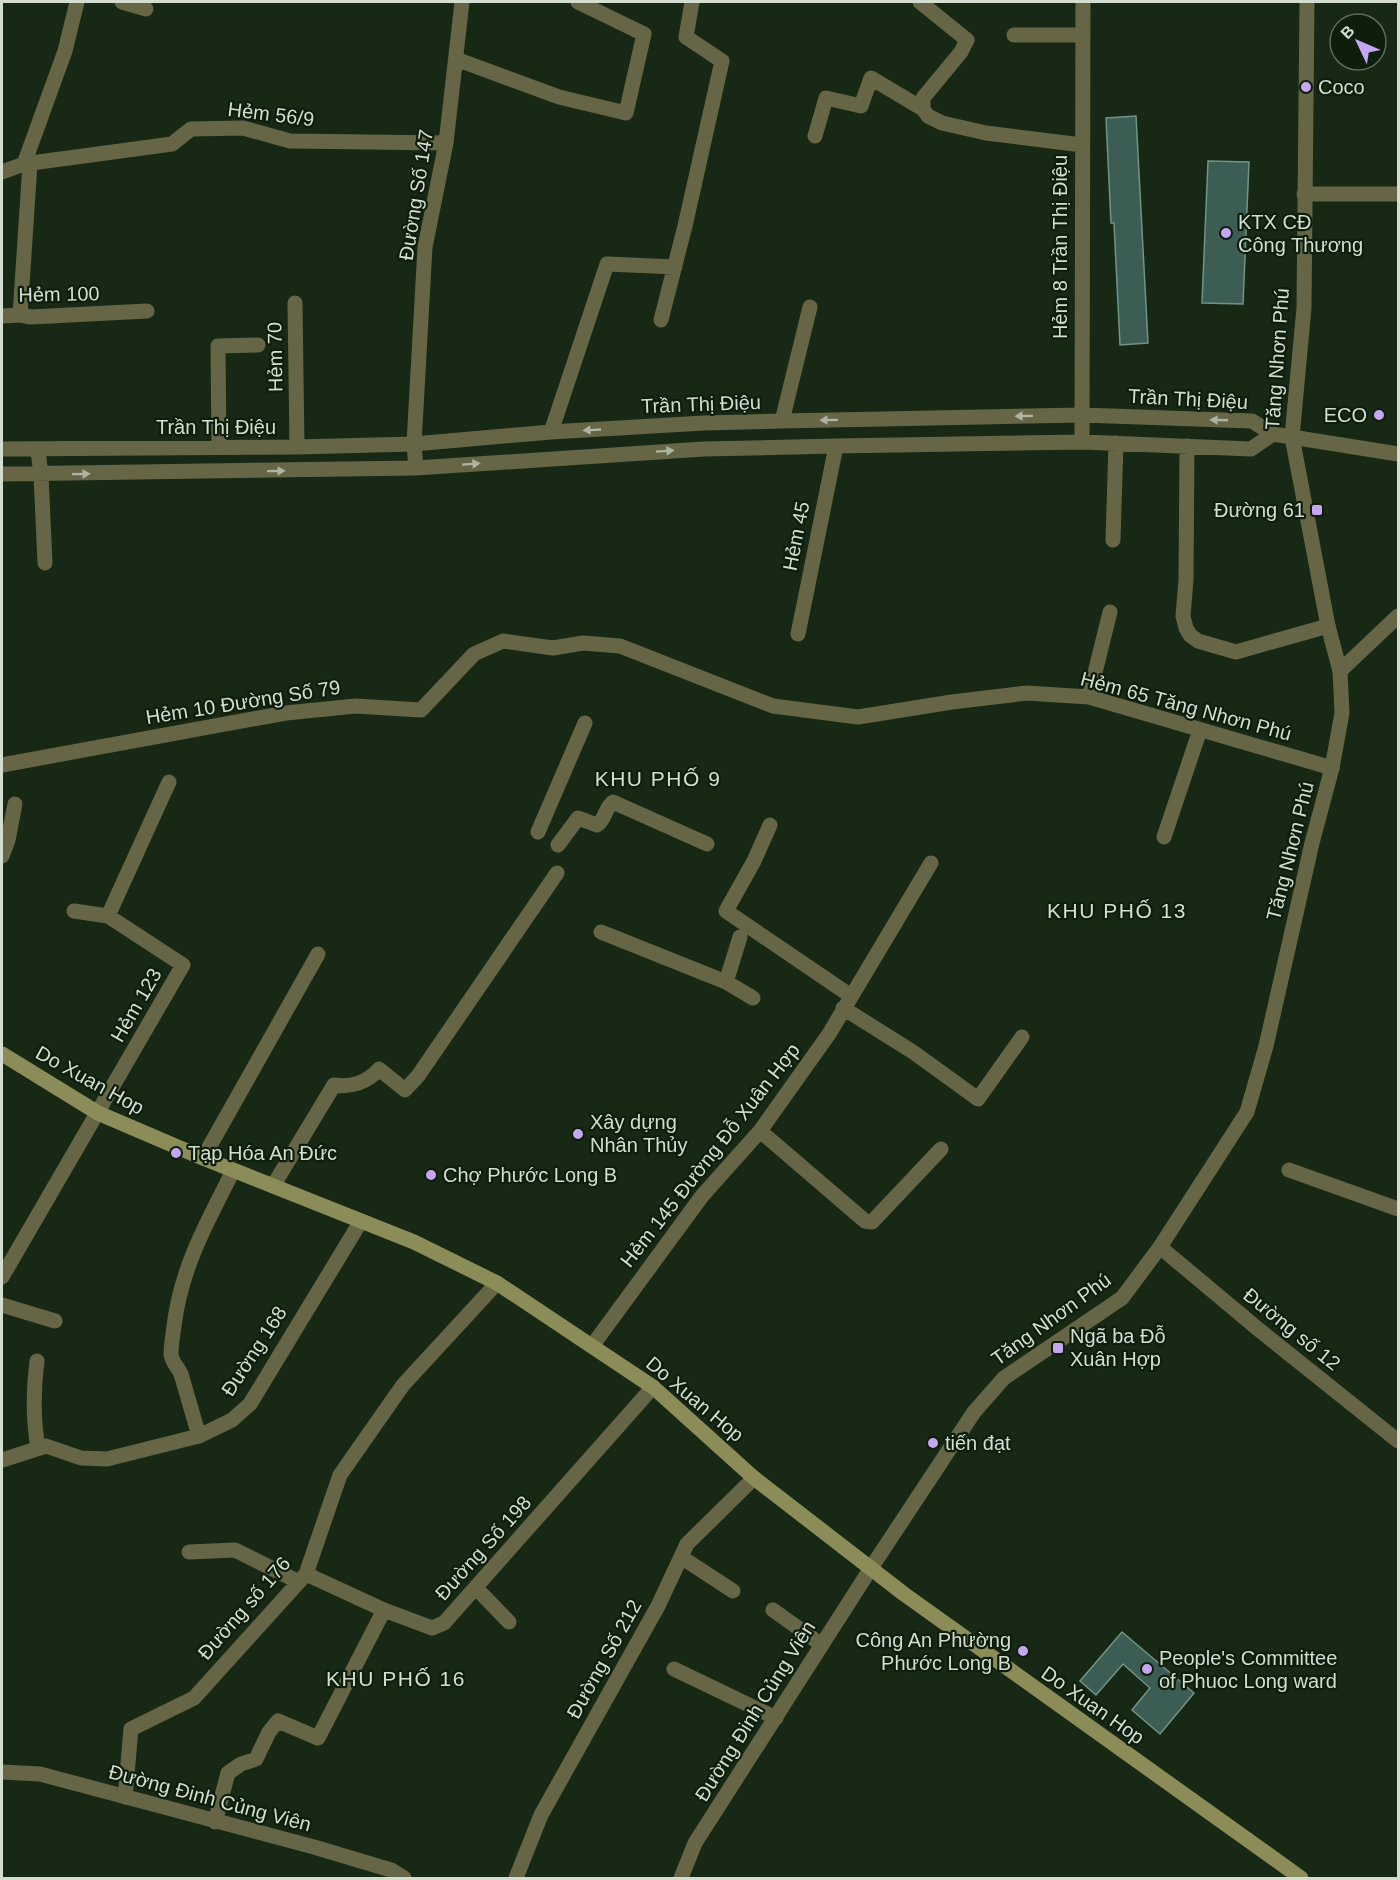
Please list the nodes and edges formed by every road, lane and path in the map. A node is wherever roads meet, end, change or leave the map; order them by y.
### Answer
1 (77, 2) edge
2 (122, 2) edge
3 (462, 2) edge
4 (578, 2) edge
5 (692, 2) edge
6 (920, 2) edge
7 (1083, 2) edge
8 (1307, 2) edge
9 (146, 9) dead end
10 (1014, 35) dead end
11 (1083, 35) junction
12 (456, 59) junction
13 (923, 109) junction
14 (815, 136) dead end
15 (446, 143) junction
16 (1082, 145) junction
17 (27, 164) junction
18 (2, 172) edge
19 (1304, 194) junction
20 (1398, 194) edge
21 (675, 267) junction
22 (295, 303) dead end
23 (810, 307) dead end
24 (147, 311) dead end
25 (20, 315) junction
26 (2, 316) edge
27 (661, 320) dead end
28 (258, 345) dead end
29 (1082, 415) junction
30 (782, 421) junction
31 (704, 423) junction
32 (551, 432) junction
33 (1274, 434) junction
34 (1292, 437) junction
35 (1082, 442) junction
36 (1116, 443) junction
37 (414, 444) junction
38 (836, 446) junction
39 (1187, 446) junction
40 (219, 447) junction
41 (297, 447) junction
42 (2, 449) edge
43 (704, 449) junction
44 (38, 450) junction
45 (1398, 454) edge
46 (416, 468) junction
47 (2, 474) edge
48 (41, 475) junction
49 (1113, 540) dead end
50 (45, 563) dead end
51 (1110, 612) dead end
52 (1398, 616) edge
53 (1328, 626) junction
54 (798, 634) dead end
55 (503, 641) joint
56 (1340, 670) junction
57 (1089, 697) junction
58 (585, 723) dead end
59 (1200, 730) junction
60 (2, 765) edge
61 (1332, 768) junction
62 (169, 782) dead end
63 (15, 804) dead end
64 (770, 825) dead end
65 (538, 832) dead end
66 (1164, 837) dead end
67 (707, 844) dead end
68 (558, 845) dead end
69 (2, 856) edge
70 (931, 863) dead end
71 (557, 873) dead end
72 (74, 911) dead end
73 (108, 916) junction
74 (601, 932) dead end
75 (740, 937) dead end
76 (318, 954) dead end
77 (726, 982) junction
78 (753, 998) dead end
79 (847, 1002) junction
80 (1022, 1037) dead end
81 (2, 1054) edge
82 (98, 1113) junction
83 (760, 1131) junction
84 (941, 1149) dead end
85 (203, 1158) junction
86 (233, 1170) junction
87 (1289, 1170) dead end
88 (273, 1186) junction
89 (1398, 1209) edge
90 (362, 1221) junction
91 (1160, 1247) junction
92 (2, 1277) edge
93 (496, 1283) junction
94 (2, 1305) edge
95 (55, 1321) dead end
96 (592, 1346) junction
97 (37, 1361) dead end
98 (653, 1387) junction
99 (199, 1436) junction
100 (1398, 1441) edge
101 (39, 1448) junction
102 (2, 1460) edge
103 (754, 1478) junction
104 (189, 1552) dead end
105 (681, 1557) junction
106 (871, 1568) junction
107 (302, 1578) junction
108 (476, 1588) junction
109 (733, 1591) dead end
110 (384, 1610) junction
111 (773, 1610) dead end
112 (509, 1622) dead end
113 (822, 1645) junction
114 (674, 1669) dead end
115 (776, 1718) junction
116 (2, 1772) edge
117 (125, 1797) junction
118 (215, 1822) junction
119 (404, 1878) edge
120 (516, 1878) edge
121 (681, 1878) edge
122 (1301, 1878) edge

1 - 17 street
2 - 9 street
3 - 12 street, Đường Số 147
4 - 12 street
5 - 21 street
6 - 13 street
7 - 11 street
8 - 19 street, Tăng Nhơn Phú
10 - 11 street
11 - 16 street
12 - 15 street, Đường Số 147
13 - 14 street, Hẻm 8 Trần Thị Điệu
13 - 16 street, Hẻm 8 Trần Thị Điệu
15 - 17 street, Hẻm 56/9
15 - 37 street, Đường Số 147
16 - 29 street, Hẻm 8 Trần Thị Điệu
17 - 18 street, Hẻm 56/9
17 - 25 street
19 - 20 street
19 - 34 street, Tăng Nhơn Phú
21 - 27 street
21 - 32 street
22 - 41 street, Hẻm 70
23 - 30 street
24 - 25 street, Hẻm 100
25 - 26 street, Hẻm 100
28 - 40 street
29 -> 30 street, Trần Thị Điệu
33 -> 29 street, Trần Thị Điệu
29 - 35 street, Hẻm 8 Trần Thị Điệu
30 - 31 street, Trần Thị Điệu
31 -> 32 street, Trần Thị Điệu
31 - 43 street
32 - 37 street, Trần Thị Điệu
33 - 34 street, Trần Thị Điệu
33 - 39 street
34 - 45 street, Trần Thị Điệu
34 - 53 street, Tăng Nhơn Phú
35 - 36 street
35 - 38 street
36 - 39 street
36 - 49 street
37 - 41 street, Trần Thị Điệu
37 - 46 street, Đường Số 147
38 - 43 street
38 - 54 street, Hẻm 45
39 - 53 street
40 - 41 street, Trần Thị Điệu
40 - 44 street, Trần Thị Điệu
42 - 44 street, Trần Thị Điệu
46 -> 43 street
44 - 48 street
48 -> 46 street
47 - 48 street
48 - 50 street
51 - 57 street
52 - 56 street
53 - 56 street, Tăng Nhơn Phú
55 - 57 street, Hẻm 65 Tăng Nhơn Phú
55 - 60 street, Hẻm 10 Đường Số 79
56 - 61 street, Tăng Nhơn Phú
57 - 59 street, Hẻm 65 Tăng Nhơn Phú
58 - 65 street
59 - 61 street, Hẻm 65 Tăng Nhơn Phú
59 - 66 street
61 - 91 street, Tăng Nhơn Phú
62 - 73 street
63 - 69 street
64 - 79 street
67 - 68 street
70 - 79 street, Hẻm 145 Đường Đỗ Xuân Hợp
71 - 88 street
72 - 73 street, Hẻm 123
73 - 82 street, Hẻm 123
74 - 77 street
75 - 77 street
76 - 85 street
77 - 78 street
79 - 80 street
79 - 83 street, Hẻm 145 Đường Đỗ Xuân Hợp
81 - 82 main road, Do Xuan Hop
82 - 85 main road, Do Xuan Hop
82 - 92 street
83 - 84 street
83 - 96 street, Hẻm 145 Đường Đỗ Xuân Hợp
85 - 86 main road, Do Xuan Hop
86 - 88 main road, Do Xuan Hop
86 - 99 street
87 - 89 street
88 - 90 main road, Do Xuan Hop
90 - 93 main road, Do Xuan Hop
90 - 99 street, Đường 168
91 - 100 street, Đường số 12
91 - 106 street, Tăng Nhơn Phú
93 - 96 main road, Do Xuan Hop
93 - 107 street, Đường số 176
94 - 95 street
96 - 98 main road, Do Xuan Hop
97 - 101 street
98 - 103 main road, Do Xuan Hop
98 - 108 street, Đường Số 198
99 - 101 street, Đường 168
101 - 102 street, Đường 168
103 - 105 street, Đường Số 212
103 - 106 main road, Do Xuan Hop
104 - 107 street, Đường Số 198
105 - 109 street
105 - 120 street, Đường Số 212
106 - 113 street, Đường Đinh Củng Viên
106 - 122 main road, Do Xuan Hop
107 - 110 street, Đường Số 198
107 - 117 street, Đường số 176
108 - 110 street, Đường Số 198
108 - 112 street
110 - 118 street
111 - 113 street
113 - 115 street, Đường Đinh Củng Viên
114 - 115 street
115 - 121 street, Đường Đinh Củng Viên
116 - 117 street, Đường Đinh Củng Viên
117 - 118 street, Đường Đinh Củng Viên
118 - 119 street, Đường Đinh Củng Viên

